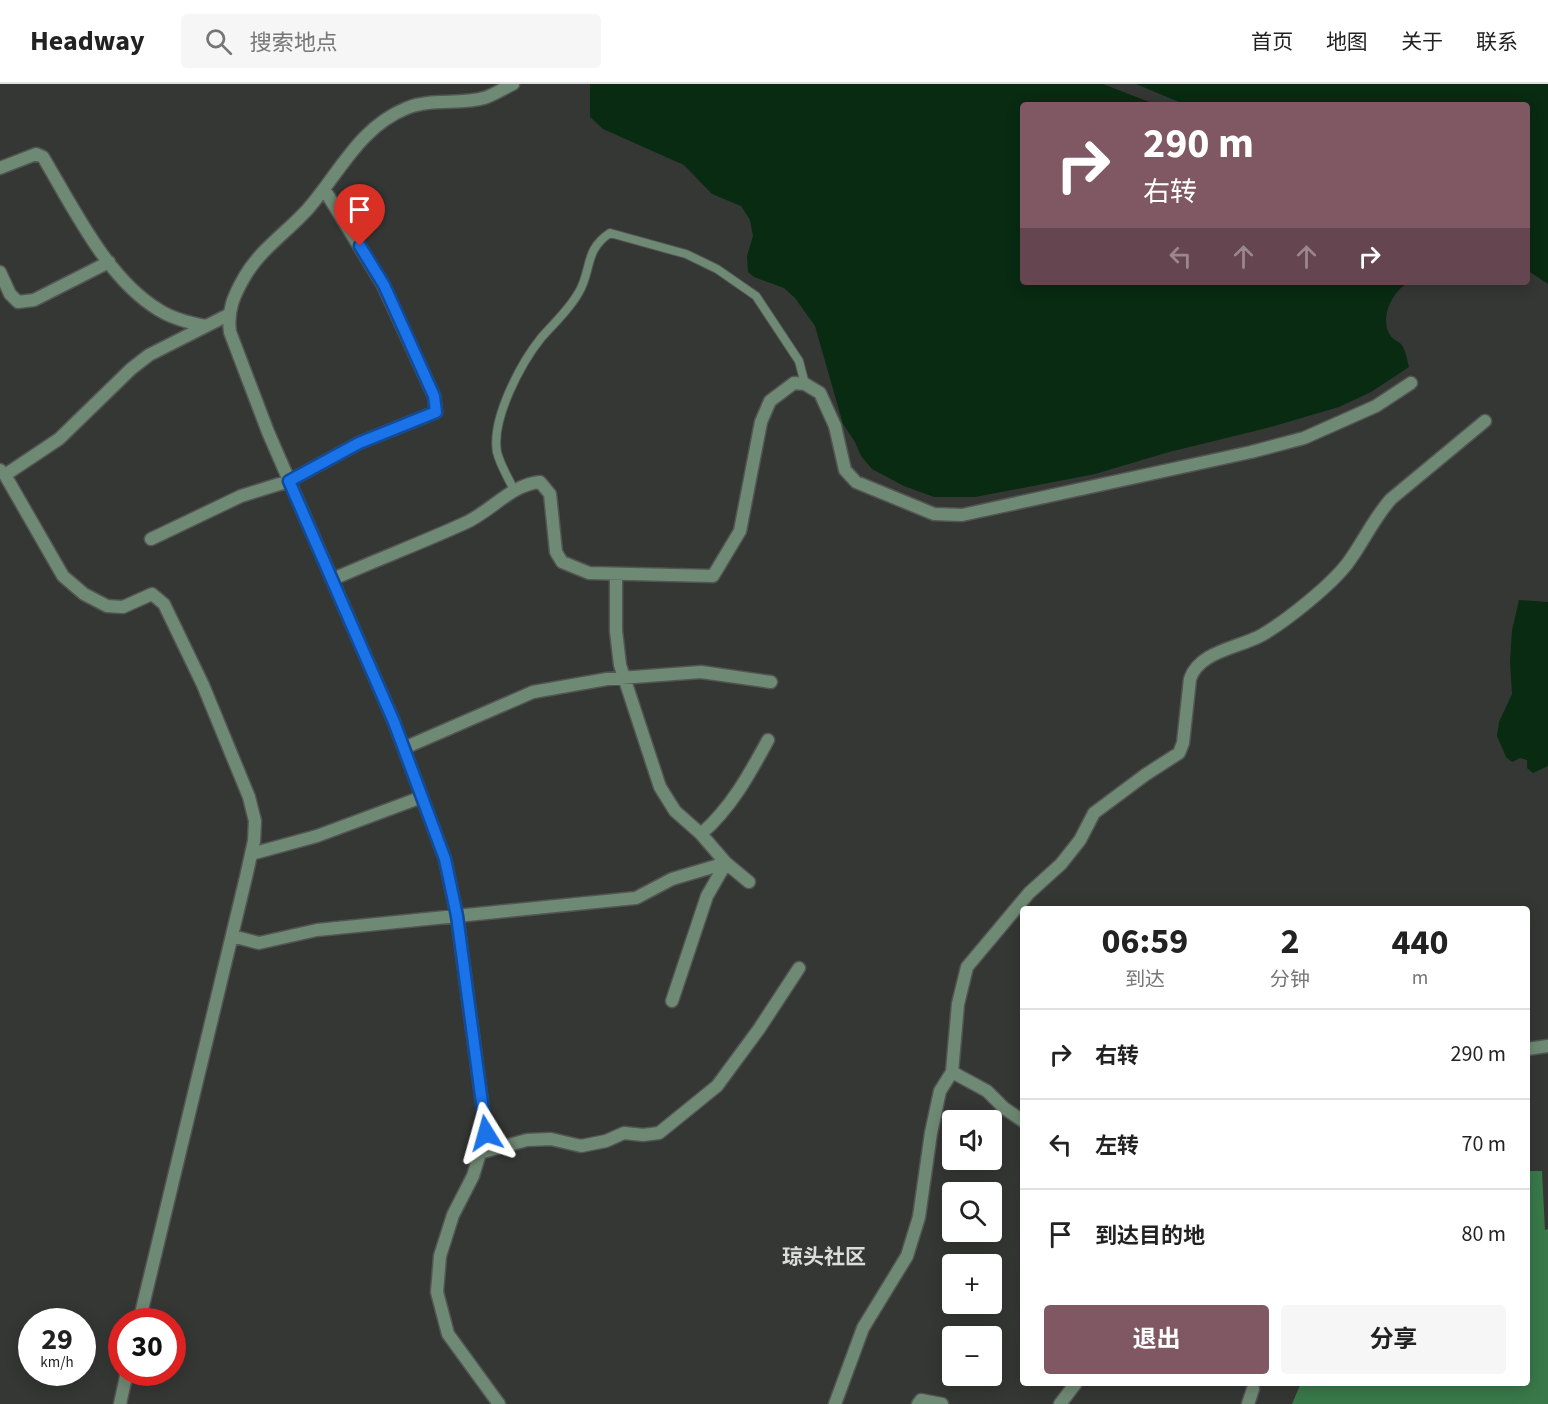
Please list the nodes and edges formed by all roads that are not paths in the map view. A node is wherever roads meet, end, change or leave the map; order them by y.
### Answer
1 (513, 84) edge
2 (0, 168) edge
3 (324, 189) junction
4 (109, 262) junction
5 (0, 272) edge
6 (4, 290) edge
7 (228, 315) junction
8 (206, 326) junction
9 (805, 384) junction
10 (1411, 384) dead end
11 (1485, 421) dead end
12 (3, 473) edge
13 (289, 481) junction
14 (514, 490) junction
15 (152, 539) dead end
16 (616, 575) junction
17 (333, 579) junction
18 (625, 677) junction
19 (771, 682) dead end
20 (768, 740) dead end
21 (404, 748) junction
22 (422, 796) junction
23 (701, 834) junction
24 (251, 854) junction
25 (726, 863) junction
26 (749, 882) dead end
27 (457, 916) junction
28 (232, 936) junction
29 (799, 968) dead end
30 (672, 1000) dead end
31 (1548, 1046) edge
32 (1530, 1049) edge
33 (952, 1071) junction
34 (1020, 1119) edge
35 (479, 1154) junction
36 (142, 1308) edge
37 (124, 1386) edge
38 (1074, 1386) edge
39 (1253, 1389) dead end
40 (120, 1404) edge
41 (499, 1404) edge
42 (834, 1404) edge
43 (918, 1404) edge
44 (942, 1404) edge
45 (1060, 1404) edge
46 (1248, 1404) edge

1 - 3 street
2 - 4 street
3 - 7 street
3 - 13 street
4 - 6 street
4 - 8 street
5 - 6 street
7 - 8 street
7 - 13 street
8 - 12 street
9 - 10 street
9 - 14 lane
9 - 16 street
11 - 33 street
12 - 24 street
13 - 15 street
13 - 17 street
14 - 16 street
14 - 17 street
16 - 18 street
17 - 21 street
18 - 19 street
18 - 21 street
18 - 23 street
20 - 23 street
21 - 22 street
22 - 24 street
22 - 27 street
23 - 25 street
24 - 28 street
25 - 26 street
25 - 27 street
25 - 30 street
27 - 28 street
27 - 35 street
28 - 36 street
29 - 35 street
31 - 32 street
33 - 34 street
33 - 42 street
35 - 41 street
37 - 40 street
38 - 45 street
39 - 46 street
43 - 44 street

